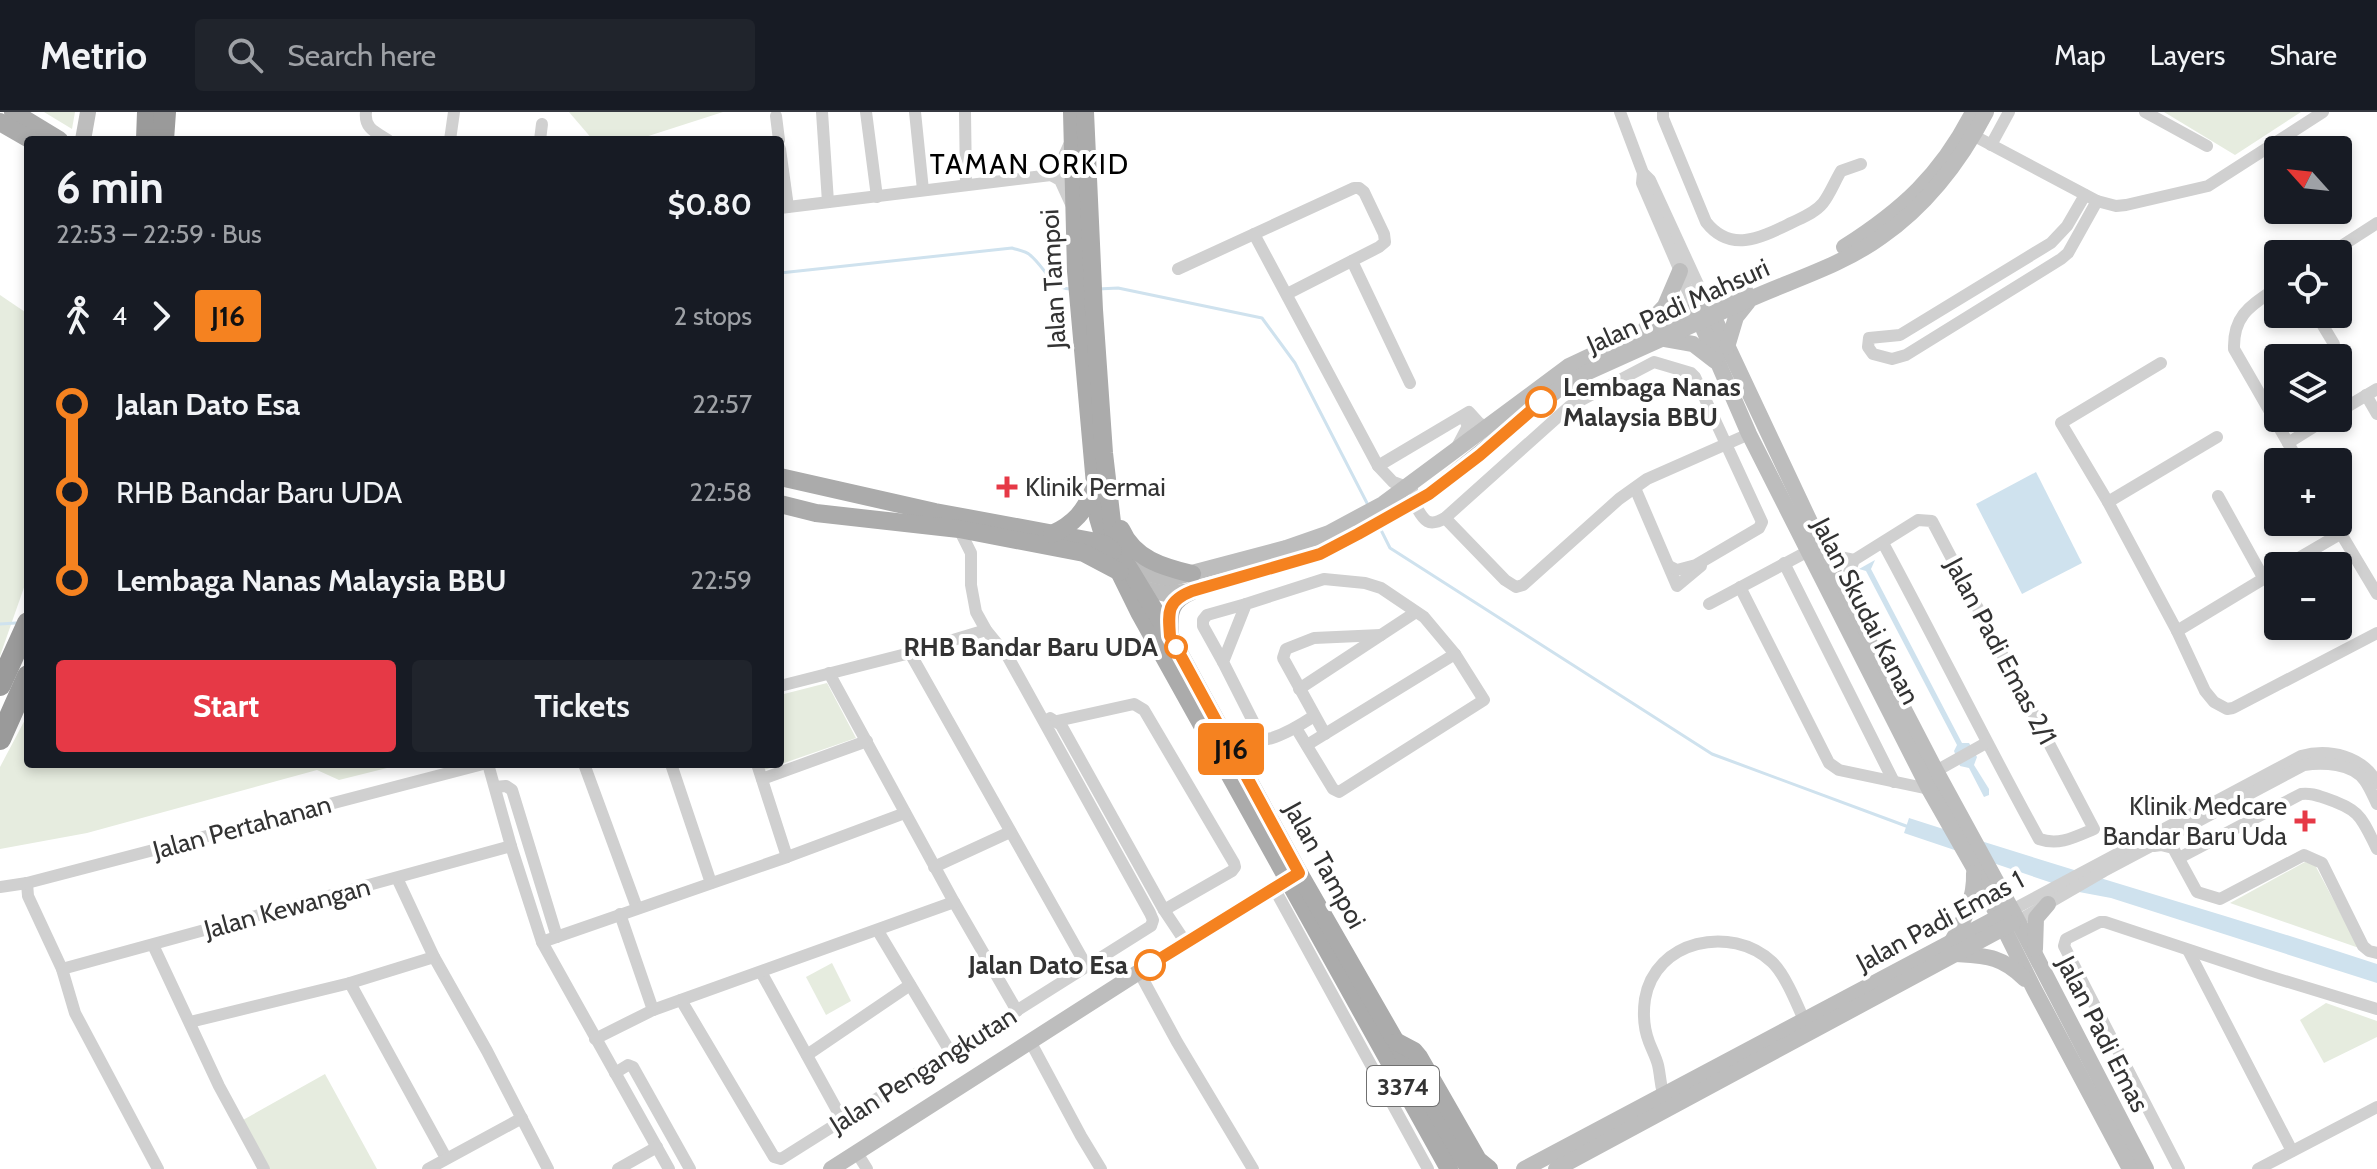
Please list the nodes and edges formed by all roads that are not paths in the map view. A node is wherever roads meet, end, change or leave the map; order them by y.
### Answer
1 (13, 112) edge
2 (88, 112) edge
3 (148, 112) edge
4 (165, 112) edge
5 (454, 112) edge
6 (822, 112) edge
7 (866, 112) edge
8 (915, 112) edge
9 (965, 112) edge
10 (1085, 112) edge
11 (1620, 112) edge
12 (1663, 112) edge
13 (1973, 112) edge
14 (1986, 112) edge
15 (2009, 112) edge
16 (2145, 112) edge
17 (2323, 112) edge
18 (776, 116) dead end
19 (366, 117) edge
20 (1073, 121) edge
21 (0, 122) edge
22 (542, 124) dead end
23 (1969, 133) junction
24 (24, 136) edge
25 (52, 136) edge
26 (84, 136) edge
27 (147, 136) edge
28 (163, 136) edge
29 (381, 136) edge
30 (451, 136) edge
31 (542, 136) edge
32 (778, 136) edge
33 (1991, 145) junction
34 (2207, 146) dead end
35 (1861, 164) dead end
36 (1643, 173) junction
37 (1051, 175) junction
38 (966, 184) junction
39 (923, 190) junction
40 (877, 197) junction
41 (2091, 198) junction
42 (828, 202) junction
43 (784, 207) edge
44 (1076, 214) junction
45 (2375, 228) edge
46 (1254, 234) junction
47 (2352, 241) edge
48 (2051, 243) junction
49 (2061, 259) junction
50 (1352, 261) junction
51 (1178, 269) dead end
52 (1084, 271) junction
53 (1680, 271) junction
54 (1287, 294) junction
55 (1753, 297) junction
56 (2264, 297) edge
57 (1086, 312) junction
58 (1703, 313) junction
59 (2324, 328) edge
60 (1637, 334) junction
61 (1663, 339) junction
62 (2334, 344) dead end
63 (1727, 347) junction
64 (1718, 363) junction
65 (2161, 363) dead end
66 (1410, 383) dead end
67 (2372, 392) edge
68 (2352, 404) edge
69 (1466, 414) junction
70 (2377, 414) edge
71 (1487, 427) junction
72 (2306, 432) edge
73 (1749, 434) junction
74 (2217, 437) dead end
75 (1728, 443) junction
76 (2288, 443) junction
77 (2291, 448) edge
78 (1104, 453) junction
79 (1451, 454) junction
80 (1378, 466) junction
81 (788, 479) edge
82 (1635, 488) junction
83 (1094, 489) junction
84 (1411, 495) junction
85 (2218, 496) dead end
86 (2108, 502) junction
87 (786, 506) edge
88 (1445, 518) junction
89 (1356, 527) junction
90 (959, 529) junction
91 (1052, 534) junction
92 (990, 535) junction
93 (2326, 536) edge
94 (2342, 536) edge
95 (1883, 543) junction
96 (1106, 545) junction
97 (1063, 550) junction
98 (1818, 550) junction
99 (1720, 552) junction
100 (2304, 552) edge
101 (971, 553) junction
102 (1314, 556) junction
103 (1854, 560) junction
104 (1784, 563) junction
105 (1121, 566) junction
106 (1669, 566) junction
107 (2264, 579) joint
108 (1319, 581) junction
109 (1192, 582) junction
110 (1740, 587) junction
111 (1842, 590) junction
112 (2377, 594) edge
113 (1138, 596) junction
114 (1246, 604) junction
115 (1709, 604) dead end
116 (1416, 612) junction
117 (986, 630) junction
118 (2177, 631) junction
119 (24, 632) edge
120 (2377, 633) edge
121 (1381, 635) junction
122 (1170, 636) junction
123 (910, 653) junction
124 (1455, 654) junction
125 (1223, 662) junction
126 (829, 673) junction
127 (0, 685) edge
128 (24, 685) edge
129 (784, 685) edge
130 (1299, 689) junction
131 (1040, 714) junction
132 (1314, 716) junction
133 (1057, 721) junction
134 (1296, 728) junction
135 (1220, 730) junction
136 (1325, 734) junction
137 (0, 739) edge
138 (867, 741) junction
139 (1263, 741) junction
140 (1986, 743) junction
141 (1307, 745) junction
142 (471, 768) edge
143 (488, 768) edge
144 (585, 768) edge
145 (672, 768) edge
146 (758, 768) edge
147 (1936, 771) junction
148 (762, 779) junction
149 (1894, 782) junction
150 (2377, 783) edge
151 (495, 787) junction
152 (1929, 789) junction
153 (2377, 804) edge
154 (905, 813) junction
155 (2187, 828) junction
156 (1010, 832) junction
157 (511, 846) junction
158 (2150, 847) junction
159 (2377, 849) edge
160 (2176, 853) junction
161 (787, 857) junction
162 (1972, 865) junction
163 (934, 867) junction
164 (2099, 868) junction
165 (397, 878) junction
166 (1287, 880) junction
167 (27, 883) junction
168 (711, 883) junction
169 (0, 887) edge
170 (2054, 896) junction
171 (954, 902) junction
172 (637, 908) junction
173 (1164, 910) junction
174 (620, 914) junction
175 (2008, 919) junction
176 (878, 931) junction
177 (557, 937) junction
178 (542, 942) junction
179 (1186, 943) junction
180 (153, 945) junction
181 (1954, 948) junction
182 (2188, 950) junction
183 (2377, 953) edge
184 (2035, 955) junction
185 (434, 957) junction
186 (1087, 967) junction
187 (62, 969) junction
188 (761, 972) junction
189 (1139, 972) junction
190 (350, 983) junction
191 (910, 985) junction
192 (2034, 989) junction
193 (681, 1000) junction
194 (2377, 1009) edge
195 (653, 1010) junction
196 (1017, 1011) junction
197 (190, 1022) junction
198 (1807, 1027) junction
199 (595, 1039) junction
200 (1030, 1041) junction
201 (1394, 1041) junction
202 (951, 1053) junction
203 (807, 1055) junction
204 (615, 1073) junction
205 (1667, 1102) junction
206 (2377, 1107) edge
207 (522, 1118) junction
208 (843, 1121) junction
209 (657, 1147) junction
210 (2292, 1151) junction
211 (857, 1153) junction
212 (446, 1158) junction
213 (158, 1169) edge
214 (264, 1169) edge
215 (428, 1169) edge
216 (548, 1169) edge
217 (618, 1169) edge
218 (669, 1169) edge
219 (690, 1169) edge
220 (831, 1169) edge
221 (867, 1169) edge
222 (1101, 1169) edge
223 (1253, 1169) edge
224 (1428, 1169) edge
225 (1449, 1169) edge
226 (1469, 1169) edge
227 (1489, 1169) edge
228 (1524, 1169) edge
229 (1556, 1169) edge
230 (2130, 1169) edge
231 (2146, 1169) edge
232 (2179, 1169) edge
233 (2258, 1169) edge

1 - 25 main road
2 - 26 street
3 - 27 highway
4 - 28 highway
5 - 30 street
6 - 42 street
7 - 40 street
8 - 39 street
9 - 38 street
10 - 52 main road, Jalan Tampoi / 3374
11 - 36 street
12 - 35 street
13 - 23 street, Jalan Padi Mahsuri
14 - 23 street, Jalan Padi Mahsuri
15 - 33 street
16 - 34 street
17 - 41 street
18 - 32 street
19 - 29 street
20 - 37 street
20 - 44 main road, Jalan Tampoi / 3374
21 - 24 main road
22 - 31 street
23 - 33 street
23 - 55 street, Jalan Padi Mahsuri
23 - 58 street, Jalan Padi Mahsuri
33 - 41 street
36 - 53 street
36 - 58 street
37 - 38 street
37 - 44 street
38 - 39 street
39 - 40 street
40 - 42 street
41 - 48 street
41 - 49 street
42 - 43 street
44 - 52 main road, Jalan Tampoi / 3374
45 - 47 street
46 - 50 street
46 - 51 street
46 - 54 street
48 - 49 street
48 - 49 street
50 - 54 street
50 - 66 street
52 - 57 main road, Jalan Tampoi / 3374
53 - 58 street
53 - 60 street
54 - 80 street
55 - 58 street, Jalan Padi Mahsuri
55 - 63 street
56 - 76 street
57 - 78 main road, Jalan Tampoi / 3374
57 - 83 main road, Jalan Tampoi / 3374
58 - 60 street, Jalan Padi Mahsuri
58 - 61 street, Jalan Padi Mahsuri
58 - 63 street, Jalan Skudai Kanan
58 - 64 street, Jalan Skudai Kanan
59 - 62 street
60 - 71 street, Jalan Padi Mahsuri
61 - 64 street
61 - 84 street, Jalan Padi Mahsuri
63 - 98 street, Jalan Skudai Kanan
64 - 73 street, Jalan Skudai Kanan
65 - 86 street
67 - 68 street
67 - 70 street
69 - 71 street
69 - 79 street
69 - 80 street
71 - 79 street, Jalan Padi Mahsuri
72 - 76 street
73 - 75 street
73 - 98 street, Jalan Skudai Kanan
74 - 86 street
75 - 82 street
75 - 88 street
75 - 99 street
76 - 77 street
78 - 105 main road, Jalan Tampoi / 3374
78 - 109 main road
79 - 84 street, Jalan Padi Mahsuri
80 - 84 street
81 - 87 main road
81 - 91 main road
82 - 88 street
82 - 106 street
83 - 91 main road
83 - 96 main road, Jalan Tampoi / 3374
84 - 88 street
84 - 89 street, Jalan Padi Mahsuri
85 - 107 street
86 - 118 street
87 - 90 main road
89 - 102 street, Jalan Padi Mahsuri
89 - 109 street, Jalan Padi Mahsuri
90 - 92 main road
90 - 101 street
91 - 96 main road
92 - 97 main road
92 - 101 street
93 - 100 street
94 - 112 street
95 - 103 street, Jalan Padi Emas 2/1
95 - 140 street
95 - 140 street, Jalan Padi Emas 2/1
96 - 105 main road, Jalan Tampoi / 3374
97 - 105 main road
97 - 113 main road
98 - 103 street
98 - 104 street
98 - 111 street, Jalan Skudai Kanan
98 - 152 street, Jalan Skudai Kanan
99 - 106 street
99 - 106 street
101 - 117 street
102 - 108 street
102 - 109 street, Jalan Padi Mahsuri
103 - 111 street
104 - 110 street
104 - 149 street
105 - 109 street, Jalan Padi Mahsuri
105 - 113 main road, Jalan Tampoi / 3374
107 - 118 street
108 - 114 street
108 - 116 street
109 - 113 street, Jalan Padi Mahsuri
109 - 122 main road
110 - 115 street
110 - 149 street
111 - 147 street, Jalan Skudai Kanan
113 - 122 main road, Jalan Tampoi / 3374
113 - 166 main road, Jalan Tampoi / 3374
114 - 125 street
114 - 125 street
116 - 121 street
116 - 124 street
117 - 123 street
117 - 131 street
118 - 120 street
119 - 127 highway
121 - 130 street
121 - 130 street
122 - 135 main road, Jalan Tampoi / 3374
123 - 126 street
123 - 156 street
124 - 136 street
124 - 141 street
125 - 139 street
126 - 129 street
126 - 138 street
128 - 137 highway
130 - 132 street
131 - 133 street
131 - 186 street, Jalan Pengangkutan
132 - 134 street
132 - 136 street
133 - 173 street
133 - 173 street
134 - 139 street
134 - 141 street
135 - 139 street
135 - 166 main road, Jalan Tampoi / 3374
136 - 141 street
138 - 148 street
138 - 154 street
140 - 147 street
142 - 167 street, Jalan Pertahanan
143 - 151 street
144 - 172 street
145 - 168 street
146 - 148 street
147 - 175 street, Jalan Skudai Kanan
148 - 161 street
149 - 152 street
150 - 164 street, Jalan Padi Emas 1
151 - 157 street
151 - 177 street
152 - 162 street, Jalan Skudai Kanan
153 - 155 street, Jalan Padi Emas 1
154 - 161 street
154 - 163 street
155 - 158 street, Jalan Padi Emas 1
155 - 160 street
156 - 163 street
156 - 186 street
157 - 165 street, Jalan Kewangan
157 - 178 street
158 - 160 street
158 - 164 street, Jalan Padi Emas 1
159 - 160 street
160 - 183 street
161 - 168 street
162 - 175 street, Jalan Skudai Kanan
162 - 181 street
163 - 171 street
164 - 170 street, Jalan Padi Emas 1
165 - 180 street, Jalan Kewangan
165 - 185 street
166 - 179 street
166 - 201 main road, Jalan Tampoi / 3374
166 - 224 street
166 - 225 main road, Jalan Tampoi / 3374
167 - 169 street, Jalan Pertahanan
167 - 187 street
168 - 172 street
170 - 175 street, Jalan Padi Emas 1
170 - 184 street
171 - 176 street
171 - 196 street
172 - 174 street
173 - 179 street
174 - 177 street
174 - 195 street
175 - 181 street, Jalan Padi Emas 1
175 - 184 street, Jalan Padi Emas
175 - 192 street, Jalan Padi Emas
176 - 188 street
176 - 191 street
177 - 178 street
178 - 199 street
179 - 189 street
180 - 187 street, Jalan Kewangan
180 - 197 street
181 - 192 street
181 - 198 street, Jalan Padi Emas 1
182 - 194 street
182 - 210 street
182 - 232 street
184 - 231 street, Jalan Padi Emas
185 - 190 street
185 - 207 street
186 - 196 street, Jalan Pengangkutan
187 - 213 street
188 - 193 street
188 - 203 street
189 - 200 street
189 - 223 street
190 - 197 street
190 - 212 street
191 - 202 street
191 - 203 street
192 - 230 street, Jalan Padi Emas
193 - 195 street
193 - 208 street, Jalan Pengangkutan
195 - 199 street
196 - 202 street, Jalan Pengangkutan
197 - 214 street
198 - 205 street, Jalan Padi Emas 1
198 - 205 street
199 - 204 street
200 - 211 street
200 - 222 street
201 - 226 main road, Jalan Tampoi / 3374
201 - 227 main road
202 - 208 street, Jalan Pengangkutan
203 - 208 street
204 - 209 street
204 - 219 street
205 - 228 street, Jalan Padi Emas 1
205 - 229 street, Jalan Padi Emas 1
206 - 210 street
207 - 212 street
207 - 216 street
209 - 217 street
209 - 218 street
210 - 233 street
211 - 220 street
211 - 221 street
212 - 215 street

